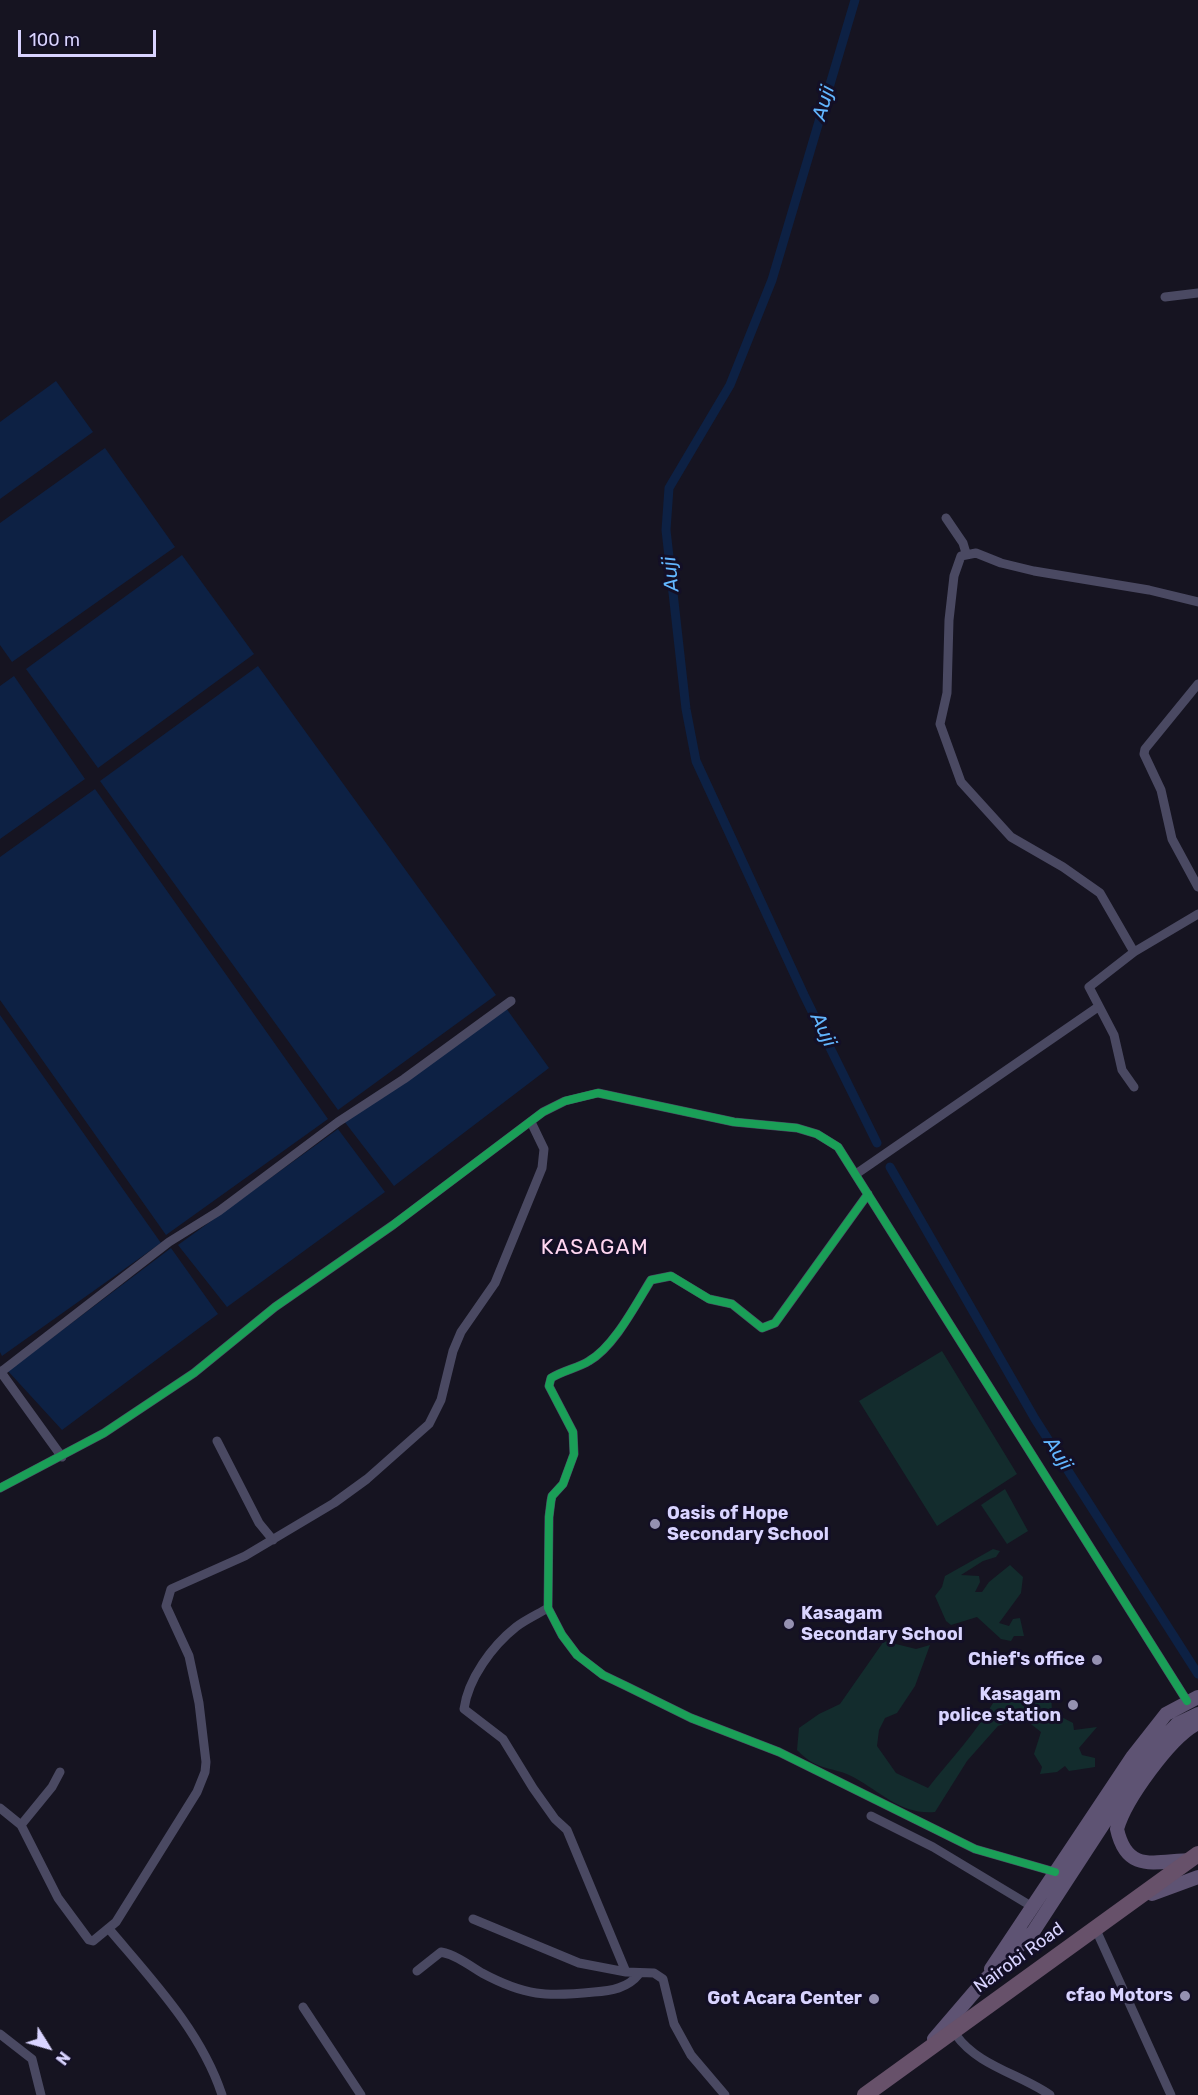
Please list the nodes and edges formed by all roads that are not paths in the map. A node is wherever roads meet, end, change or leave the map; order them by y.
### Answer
1 (1198, 292) edge
2 (1165, 297) dead end
3 (946, 518) dead end
4 (966, 553) junction
5 (1198, 602) edge
6 (1198, 684) edge
7 (1198, 887) edge
8 (1198, 914) edge
9 (1134, 952) junction
10 (511, 1001) dead end
11 (1098, 1007) junction
12 (1134, 1088) dead end
13 (531, 1122) junction
14 (856, 1174) junction
15 (868, 1194) junction
16 (0, 1371) edge
17 (217, 1441) dead end
18 (62, 1457) junction
19 (0, 1488) edge
20 (273, 1540) junction
21 (548, 1608) junction
22 (1193, 1699) edge
23 (1198, 1714) edge
24 (1198, 1723) edge
25 (60, 1772) dead end
26 (0, 1808) edge
27 (871, 1816) dead end
28 (21, 1825) junction
29 (1196, 1858) edge
30 (1055, 1872) junction
31 (1198, 1877) edge
32 (1152, 1894) junction
33 (1031, 1905) junction
34 (473, 1919) dead end
35 (109, 1929) junction
36 (1097, 1932) junction
37 (417, 1971) dead end
38 (626, 1972) junction
39 (639, 1974) junction
40 (982, 1983) junction
41 (303, 2007) dead end
42 (0, 2034) edge
43 (957, 2035) junction
44 (915, 2060) junction
45 (41, 2095) edge
46 (222, 2095) edge
47 (361, 2095) edge
48 (725, 2095) edge
49 (865, 2095) edge
50 (872, 2095) edge
51 (1050, 2095) edge
52 (1171, 2095) edge

1 - 2 street
3 - 4 street
4 - 5 street
4 - 9 street
6 - 7 street
8 - 9 street
9 - 11 street
10 - 16 street
11 - 12 street
11 - 14 street
13 - 14 street
13 - 18 street
13 - 20 street
14 - 15 street
15 - 21 street
15 - 22 street
16 - 18 street
17 - 20 street
18 - 19 street
20 - 35 street
21 - 30 street
21 - 38 street
22 - 30 main road
23 - 40 main road
24 - 29 main road
25 - 28 street
26 - 28 street
27 - 33 street
28 - 35 street
29 - 32 highway, Nairobi Road
29 - 44 highway, Nairobi Road
30 - 33 main road
31 - 32 main road
32 - 36 highway, Nairobi Road
33 - 40 main road
34 - 38 street
35 - 46 street
36 - 43 highway, Nairobi Road
36 - 52 street
37 - 39 street
38 - 39 street
39 - 48 street
40 - 44 main road
41 - 47 street
42 - 45 street
43 - 50 highway, Nairobi Road
43 - 51 street
44 - 49 highway, Nairobi Road

